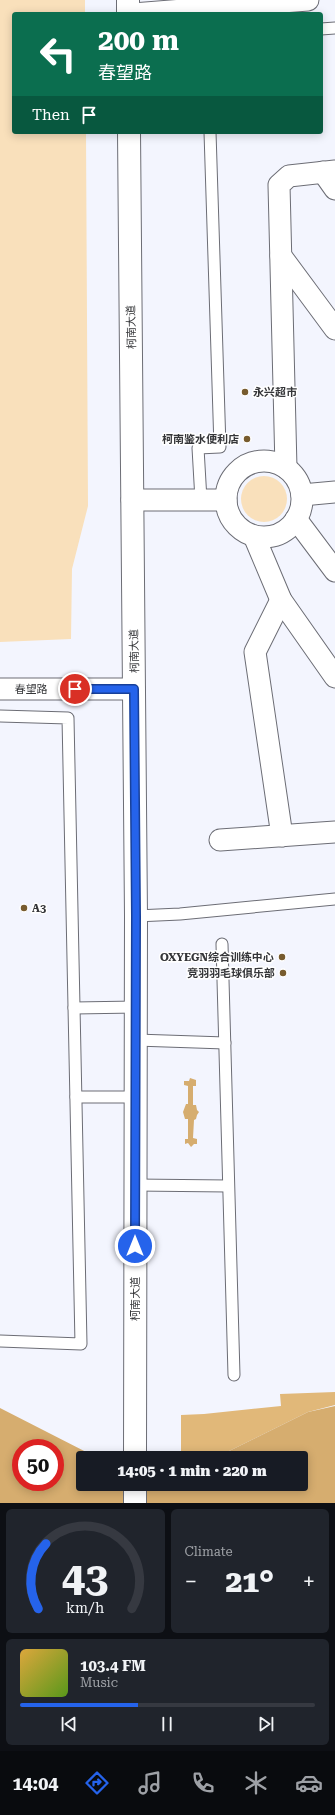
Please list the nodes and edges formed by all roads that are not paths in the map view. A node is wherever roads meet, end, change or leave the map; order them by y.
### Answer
1 (128, 0) edge
2 (308, 0) edge
3 (128, 12) edge
4 (158, 12) edge
5 (335, 28) edge
6 (323, 29) edge
7 (129, 134) edge
8 (210, 134) edge
9 (331, 178) edge
10 (281, 256) junction
11 (335, 329) edge
12 (286, 468) junction
13 (335, 492) edge
14 (302, 495) junction
15 (132, 500) junction
16 (201, 500) junction
17 (226, 500) junction
18 (296, 519) junction
19 (254, 536) junction
20 (335, 571) edge
21 (281, 600) junction
22 (335, 677) edge
23 (0, 689) edge
24 (134, 689) junction
25 (0, 716) edge
26 (335, 832) edge
27 (282, 836) junction
28 (220, 840) dead end
29 (335, 899) edge
30 (136, 916) junction
31 (222, 944) dead end
32 (136, 1007) junction
33 (74, 1008) junction
34 (136, 1040) junction
35 (225, 1043) junction
36 (135, 1096) junction
37 (76, 1097) junction
38 (135, 1185) junction
39 (228, 1186) junction
40 (0, 1341) edge
41 (234, 1375) dead end
42 (135, 1451) edge
43 (135, 1491) edge
44 (135, 1503) edge

1 - 3 main road
2 - 4 street
5 - 6 lane
7 - 15 main road, 柯南大道
8 - 16 lane
9 - 10 street
10 - 11 street
10 - 12 street
12 - 14 street
12 - 17 street
13 - 14 street
14 - 18 street
15 - 16 street
15 - 24 main road, 柯南大道
16 - 17 street
17 - 19 street
18 - 19 street
18 - 20 street
19 - 21 street
21 - 22 street
21 - 27 street
23 - 24 street, 春望路
24 - 30 main road, 柯南大道
25 - 33 lane
26 - 27 street
27 - 28 street
29 - 30 lane
30 - 32 main road, 柯南大道
31 - 35 lane
32 - 33 lane
32 - 34 main road, 柯南大道
33 - 37 lane
34 - 35 lane
34 - 36 main road, 柯南大道
35 - 39 lane
36 - 37 lane
36 - 38 main road, 柯南大道
37 - 40 lane
38 - 39 lane
38 - 42 main road, 柯南大道
39 - 41 lane
43 - 44 main road

